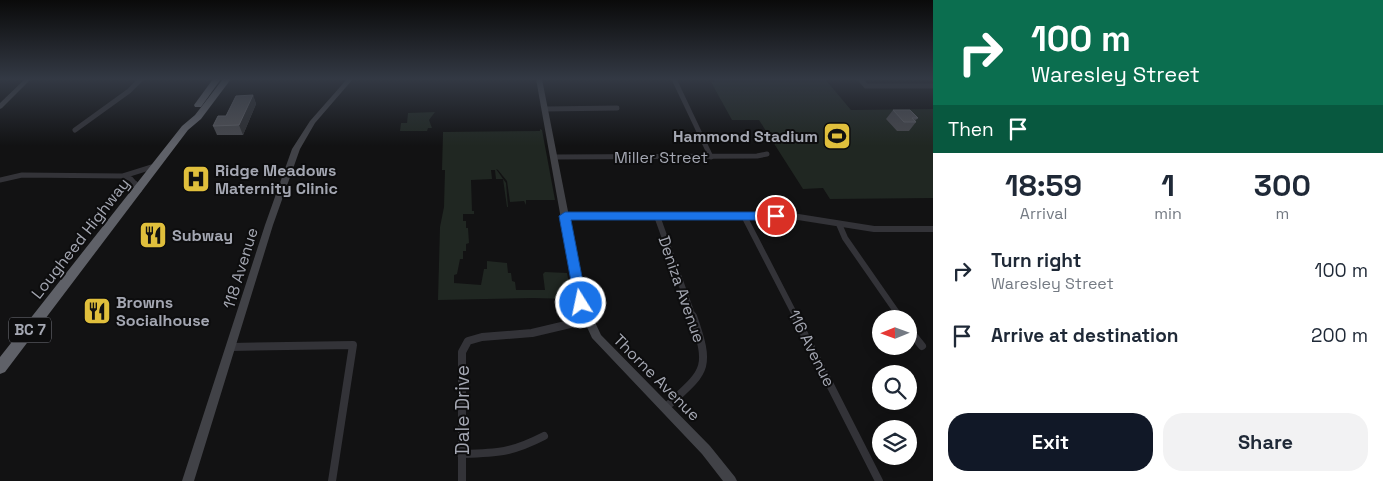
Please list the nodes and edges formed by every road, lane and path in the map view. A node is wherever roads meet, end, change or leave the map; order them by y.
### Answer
1 (115, 101) edge
2 (200, 101) edge
3 (210, 101) edge
4 (330, 101) edge
5 (543, 101) edge
6 (685, 101) edge
7 (617, 108) dead end
8 (545, 109) junction
9 (185, 128) junction
10 (75, 130) dead end
11 (767, 154) dead end
12 (711, 156) junction
13 (554, 157) junction
14 (158, 164) junction
15 (123, 176) junction
16 (0, 180) edge
17 (139, 190) junction
18 (565, 216) junction
19 (657, 216) junction
20 (744, 216) junction
21 (839, 224) junction
22 (933, 229) edge
23 (895, 310) edge
24 (587, 320) junction
25 (918, 341) edge
26 (922, 346) dead end
27 (231, 348) junction
28 (0, 368) edge
29 (665, 408) junction
30 (544, 436) dead end
31 (462, 454) junction
32 (188, 481) edge
33 (332, 481) edge
34 (462, 481) edge
35 (731, 481) edge
36 (879, 481) edge

1 - 10 street
2 - 9 highway, Lougheed Highway / BC 7
3 - 9 highway, Lougheed Highway / BC 7
4 - 27 street, 118 Avenue
5 - 8 street, Thorne Avenue
6 - 12 street
7 - 8 street
8 - 13 street, Thorne Avenue
9 - 14 highway, Lougheed Highway / BC 7
11 - 12 street, Miller Street
12 - 13 street, Miller Street
13 - 18 street, Thorne Avenue
14 - 15 street
14 - 17 highway, Lougheed Highway / BC 7
15 - 16 street
15 - 17 street
17 - 28 highway, Lougheed Highway / BC 7
18 - 19 street
18 - 24 street, Thorne Avenue
19 - 20 street
19 - 29 street, Deniza Avenue
20 - 21 street
20 - 36 street, 116 Avenue
21 - 22 street
21 - 23 street
24 - 29 street, Thorne Avenue
24 - 31 street, Dale Drive
25 - 26 street
27 - 32 street, 118 Avenue
27 - 33 street
29 - 35 street, Thorne Avenue
30 - 31 street
31 - 34 street, Dale Drive

